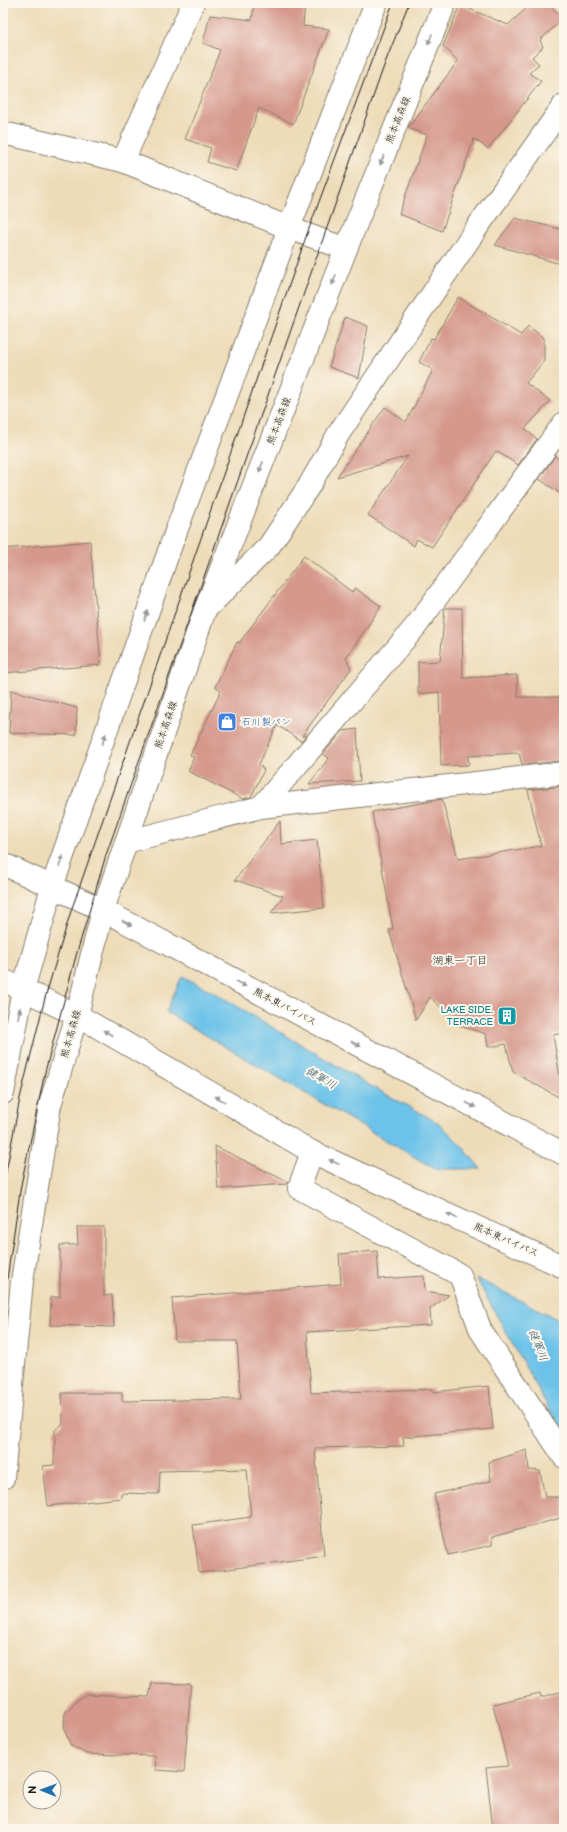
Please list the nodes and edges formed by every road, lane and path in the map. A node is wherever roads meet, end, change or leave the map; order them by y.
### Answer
1 (193, 3) edge
2 (376, 3) edge
3 (445, 3) edge
4 (564, 105) edge
5 (3, 133) edge
6 (123, 160) junction
7 (289, 228) junction
8 (346, 249) junction
9 (564, 423) edge
10 (205, 610) junction
11 (564, 773) edge
12 (261, 807) junction
13 (126, 842) junction
14 (3, 864) edge
15 (52, 887) junction
16 (103, 910) junction
17 (3, 980) edge
18 (23, 990) junction
19 (77, 1015) junction
20 (3, 1093) edge
21 (312, 1152) junction
22 (564, 1154) edge
23 (564, 1266) edge
24 (564, 1457) edge
25 (3, 1478) edge

1 - 6 main road
2 - 7 main road
3 -> 8 main road, 熊本高森線
4 - 10 main road
5 - 6 main road
6 - 7 main road
7 - 8 main road
15 -> 7 main road
8 -> 10 main road, 熊本高森線
9 - 12 main road
10 - 13 main road, 熊本高森線
11 - 12 main road
12 - 13 main road
13 - 16 main road, 熊本高森線
14 - 15 main road, 熊本東バイパス
15 - 16 main road, 熊本東バイパス
15 - 18 main road
16 - 19 main road, 熊本高森線
16 -> 22 main road, 熊本東バイパス
17 - 18 main road, 熊本東バイパス
18 - 19 main road, 熊本東バイパス
20 -> 18 main road
21 -> 19 main road, 熊本東バイパス
19 - 25 main road, 熊本高森線
23 -> 21 main road, 熊本東バイパス
21 - 24 main road

